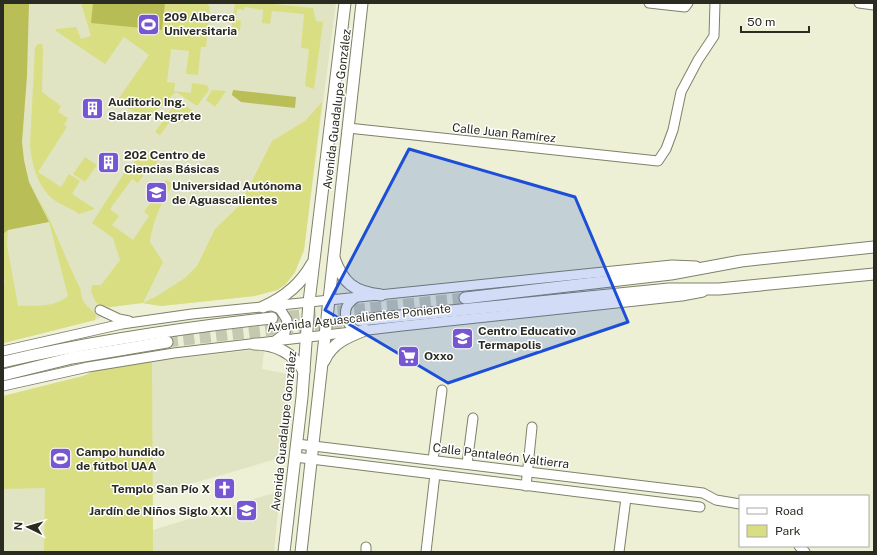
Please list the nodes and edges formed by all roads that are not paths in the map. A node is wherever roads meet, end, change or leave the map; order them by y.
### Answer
1 (345, 3) edge
2 (362, 3) edge
3 (649, 3) edge
4 (688, 3) edge
5 (715, 3) edge
6 (859, 3) edge
7 (874, 5) edge
8 (348, 128) junction
9 (874, 247) edge
10 (333, 257) junction
11 (314, 260) junction
12 (706, 267) junction
13 (874, 274) edge
14 (381, 295) junction
15 (355, 298) junction
16 (465, 298) tunnel mouth
17 (328, 300) junction
18 (309, 302) junction
19 (268, 306) junction
20 (100, 310) dead end
21 (272, 318) tunnel mouth
22 (136, 322) junction
23 (361, 327) junction
24 (325, 334) junction
25 (307, 337) junction
26 (274, 341) junction
27 (167, 342) tunnel mouth
28 (254, 344) junction
29 (3, 351) edge
30 (3, 362) edge
31 (323, 364) junction
32 (304, 372) junction
33 (3, 375) edge
34 (3, 386) edge
35 (442, 390) dead end
36 (473, 418) dead end
37 (532, 427) dead end
38 (297, 444) junction
39 (314, 446) junction
40 (295, 457) junction
41 (312, 459) junction
42 (433, 460) junction
43 (467, 464) junction
44 (527, 472) junction
45 (434, 474) junction
46 (526, 486) junction
47 (703, 492) junction
48 (626, 498) junction
49 (716, 500) junction
50 (739, 504) edge
51 (700, 507) junction
52 (284, 552) edge
53 (301, 552) edge
54 (426, 552) edge
55 (619, 552) edge

1 - 11 main road, Avenida Guadalupe González
2 - 8 main road, Avenida Guadalupe González
3 - 4 street
5 - 8 street, Calle Juan Ramírez
6 - 7 street
8 - 10 main road, Avenida Guadalupe González
9 - 12 main road, Avenida Aguascalientes Poniente
10 - 14 main road
10 - 17 main road, Avenida Guadalupe González
11 - 18 main road, Avenida Guadalupe González
11 - 19 main road
12 - 14 street, Avenida Aguascalientes Poniente
12 - 16 main road, Avenida Aguascalientes Poniente
13 - 23 main road, Avenida Aguascalientes Poniente
14 - 15 street, Avenida Aguascalientes Poniente
15 - 17 street, Avenida Aguascalientes Poniente
15 - 23 street
17 - 18 street, Avenida Aguascalientes Poniente
17 - 24 main road, Avenida Guadalupe González
18 - 19 street, Avenida Aguascalientes Poniente
18 - 25 main road, Avenida Guadalupe González
19 - 22 street, Avenida Aguascalientes Poniente
19 - 26 street
20 - 22 street
21 - 30 main road, Avenida Aguascalientes Poniente
22 - 29 street, Avenida Aguascalientes Poniente
23 - 24 street, Avenida Aguascalientes Poniente
23 - 31 main road
24 - 25 street, Avenida Aguascalientes Poniente
24 - 31 main road, Avenida Guadalupe González
25 - 26 street, Avenida Aguascalientes Poniente
25 - 32 main road, Avenida Guadalupe González
26 - 28 street, Avenida Aguascalientes Poniente
27 - 33 main road
28 - 32 main road
28 - 34 street, Avenida Aguascalientes Poniente
31 - 39 main road, Avenida Guadalupe González
32 - 38 main road, Avenida Guadalupe González
35 - 42 street
36 - 43 street
37 - 44 street
38 - 39 street, Calle Pantaleón Valtierra
38 - 40 main road, Avenida Guadalupe González
39 - 41 main road, Avenida Guadalupe González
39 - 42 street, Calle Pantaleón Valtierra
40 - 41 street
40 - 52 main road, Avenida Guadalupe González
41 - 45 street
41 - 53 main road, Avenida Guadalupe González
42 - 43 street, Calle Pantaleón Valtierra
43 - 44 street, Calle Pantaleón Valtierra
44 - 46 street
44 - 47 street, Calle Pantaleón Valtierra
45 - 46 street
45 - 54 street
46 - 48 street
47 - 49 street
47 - 51 street
48 - 51 street
48 - 55 street
49 - 50 street
49 - 51 street

